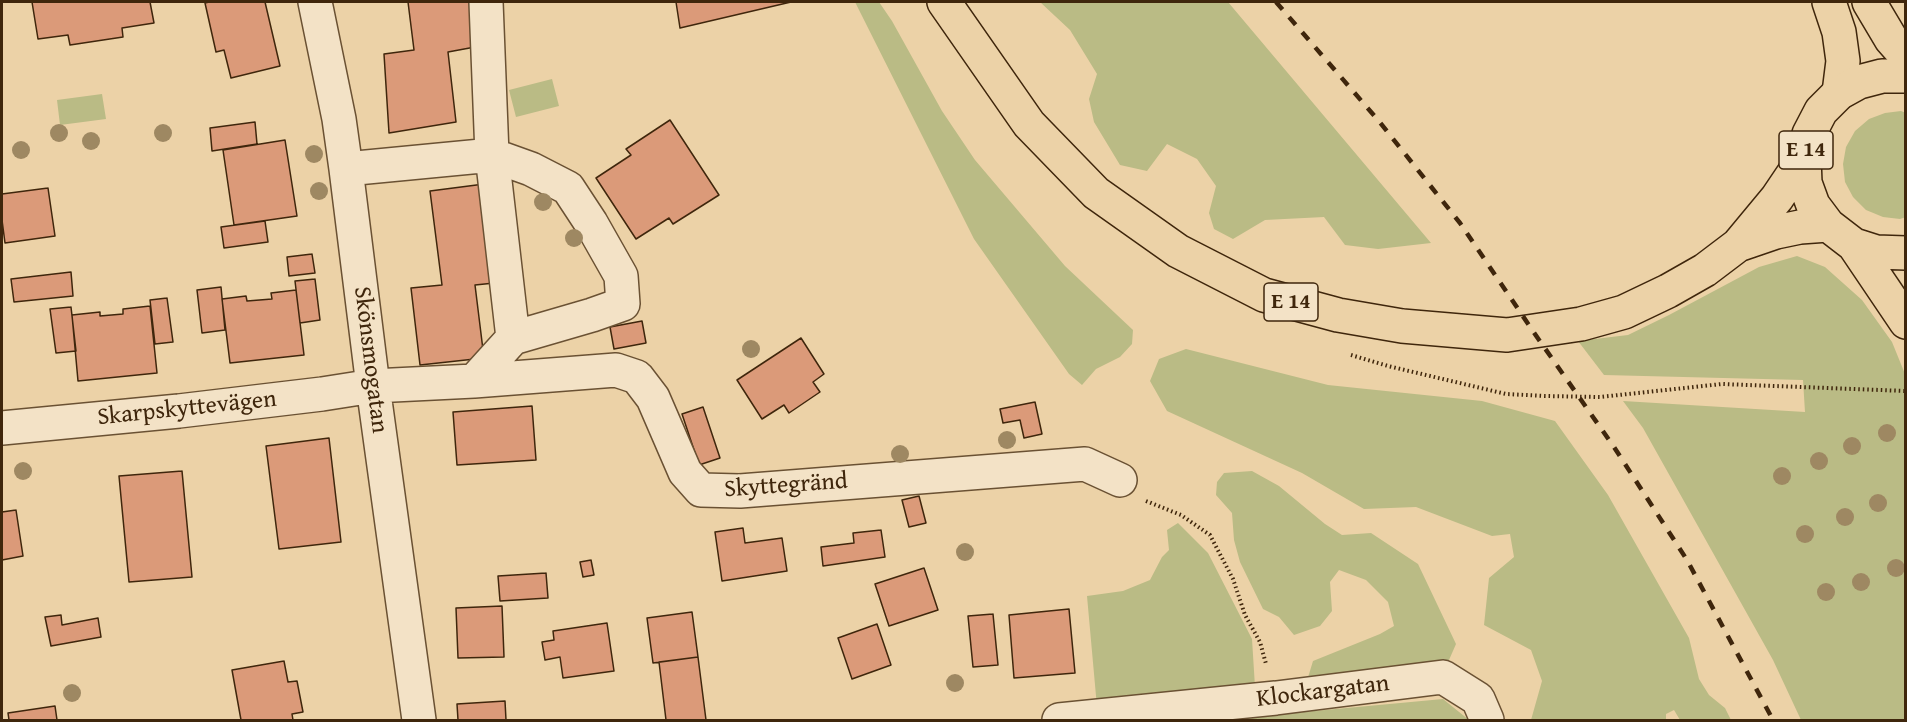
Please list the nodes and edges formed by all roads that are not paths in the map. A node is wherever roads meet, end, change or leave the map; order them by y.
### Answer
1 (315, 2) edge
2 (486, 2) edge
3 (944, 2) edge
4 (1828, 2) edge
5 (1869, 2) edge
6 (1905, 56) edge
7 (1905, 76) edge
8 (1839, 93) junction
9 (492, 155) junction
10 (1804, 158) junction
11 (346, 169) junction
12 (1828, 225) junction
13 (1738, 245) junction
14 (1854, 245) junction
15 (1905, 253) edge
16 (1905, 322) edge
17 (513, 338) junction
18 (474, 381) junction
19 (373, 386) junction
20 (2, 428) edge
21 (1120, 480) road end
22 (419, 720) edge
23 (1059, 720) edge
24 (1487, 720) edge

1 - 11 street, Skönsmogatan
2 - 9 street
3 - 13 main road, E 14
4 - 8 main road
5 - 6 main road
7 - 8 main road, E 14
8 - 10 main road, E 14
9 - 11 street
9 - 17 street
9 - 17 street
10 - 12 main road, E 14
10 - 13 main road, E 14
11 - 19 street, Skönsmogatan
12 - 13 main road, E 14
12 - 14 main road, E 14
14 - 15 main road, E 14
14 - 16 main road, E 14
17 - 18 street
18 - 19 street, Skyttegränd
18 - 21 street, Skyttegränd
19 - 20 street, Skarpskyttevägen
19 - 22 street, Skönsmogatan
23 - 24 street, Klockargatan

